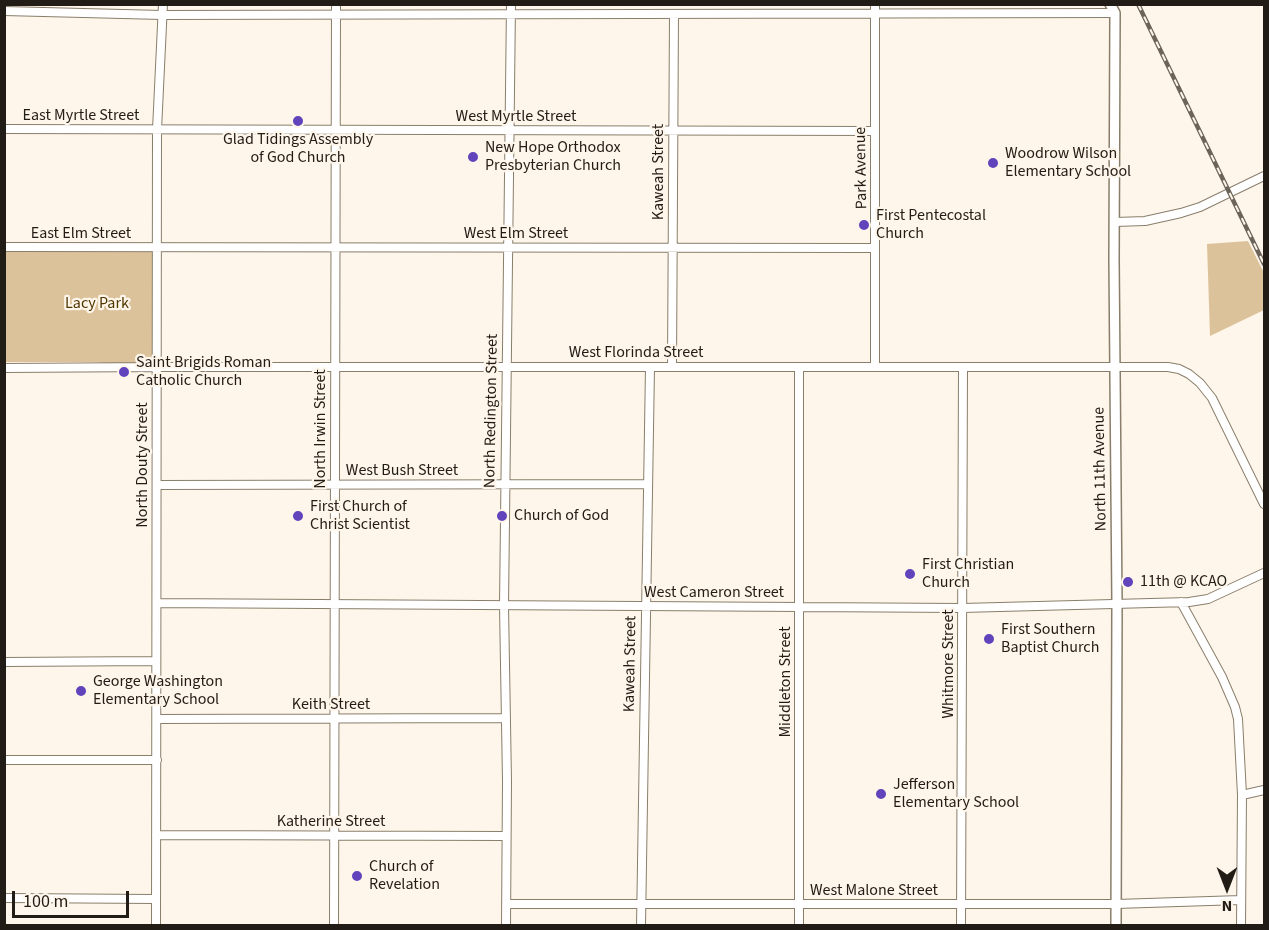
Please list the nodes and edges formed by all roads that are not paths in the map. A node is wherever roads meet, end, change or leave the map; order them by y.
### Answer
1 (163, 4) edge
2 (336, 4) edge
3 (511, 4) edge
4 (648, 4) edge
5 (875, 4) edge
6 (1122, 4) edge
7 (1113, 9) edge
8 (4, 11) edge
9 (648, 14) junction
10 (674, 14) junction
11 (875, 14) junction
12 (162, 15) junction
13 (336, 15) junction
14 (511, 15) junction
15 (4, 129) edge
16 (157, 130) junction
17 (335, 130) junction
18 (509, 130) junction
19 (673, 131) junction
20 (874, 131) junction
21 (1264, 176) edge
22 (1115, 222) junction
23 (4, 247) edge
24 (157, 247) junction
25 (335, 247) junction
26 (508, 248) junction
27 (673, 248) junction
28 (875, 248) junction
29 (157, 366) junction
30 (335, 366) junction
31 (507, 366) junction
32 (650, 366) junction
33 (672, 366) junction
34 (799, 367) junction
35 (875, 367) junction
36 (963, 367) junction
37 (1115, 367) junction
38 (4, 368) edge
39 (335, 484) junction
40 (505, 484) junction
41 (648, 484) junction
42 (157, 485) junction
43 (1264, 504) edge
44 (1264, 573) edge
45 (1181, 602) junction
46 (157, 603) junction
47 (1117, 604) junction
48 (334, 605) junction
49 (504, 606) junction
50 (646, 606) junction
51 (799, 607) junction
52 (962, 608) junction
53 (156, 661) junction
54 (4, 662) edge
55 (506, 718) junction
56 (157, 719) junction
57 (334, 719) junction
58 (4, 760) edge
59 (157, 760) junction
60 (1264, 790) edge
61 (1242, 795) junction
62 (156, 835) junction
63 (334, 836) junction
64 (506, 836) junction
65 (4, 898) edge
66 (156, 899) junction
67 (1241, 900) junction
68 (506, 904) junction
69 (641, 904) junction
70 (799, 904) junction
71 (961, 904) junction
72 (1116, 904) junction
73 (156, 926) edge
74 (334, 926) edge
75 (506, 926) edge
76 (641, 926) edge
77 (799, 926) edge
78 (961, 926) edge
79 (1116, 926) edge
80 (1241, 926) edge

1 - 12 street, North Douty Street
2 - 13 street, North Irwin Street
3 - 14 street, North Redington Street
4 - 9 street
5 - 11 street, Park Avenue
6 - 7 main road
7 - 11 street
7 - 22 main road, North 11th Avenue
8 - 12 street
9 - 10 street
9 - 14 street
10 - 11 street
10 - 19 street, Kaweah Street
11 - 20 street, Park Avenue
12 - 13 street
12 - 16 street, North Douty Street
13 - 14 street
13 - 17 street, North Irwin Street
14 - 18 street, North Redington Street
15 - 16 street, East Myrtle Street
16 - 17 street, West Myrtle Street
16 - 24 street, North Douty Street
17 - 18 street, West Myrtle Street
17 - 25 street, North Irwin Street
18 - 19 street, West Myrtle Street
18 - 26 street, North Redington Street
19 - 20 street, West Myrtle Street
19 - 27 street, Kaweah Street
20 - 28 street, Park Avenue
21 - 22 street
22 - 37 main road, North 11th Avenue
23 - 24 street, East Elm Street
24 - 25 street, West Elm Street
24 - 29 street, North Douty Street
25 - 26 street, West Elm Street
25 - 30 street, North Irwin Street
26 - 27 street, West Elm Street
26 - 31 street, North Redington Street
27 - 28 street, West Elm Street
27 - 33 street, Kaweah Street
28 - 35 street, Park Avenue
29 - 30 street, West Florinda Street
29 - 38 street, West Florinda Street
29 - 42 street, North Douty Street
30 - 31 street, West Florinda Street
30 - 39 street, North Irwin Street
31 - 32 street, West Florinda Street
31 - 40 street, North Redington Street
32 - 33 street, West Florinda Street
32 - 41 street, Kaweah Street
33 - 34 street, West Florinda Street
34 - 35 street, West Florinda Street
34 - 51 street, Middleton Street
35 - 36 street, West Florinda Street
36 - 37 street, West Florinda Street
36 - 52 street, Whitmore Street
37 - 43 street, West Florinda Street
37 - 47 main road, North 11th Avenue
39 - 40 street, West Bush Street
39 - 42 street, West Bush Street
39 - 48 street, North Irwin Street
40 - 41 street, West Bush Street
40 - 49 street, North Redington Street
41 - 50 street, Kaweah Street
42 - 46 street, North Douty Street
44 - 45 street, West Cameron Street
45 - 47 street, West Cameron Street
45 - 61 street
46 - 48 street, West Cameron Street
46 - 53 street, North Douty Street
47 - 52 street, West Cameron Street
47 - 72 main road, North 11th Avenue
48 - 49 street, West Cameron Street
48 - 57 street, North Irwin Street
49 - 50 street, West Cameron Street
49 - 55 street, North Redington Street
50 - 51 street, West Cameron Street
50 - 69 street, Kaweah Street
51 - 52 street, West Cameron Street
51 - 70 street, Middleton Street
52 - 71 street, Whitmore Street
53 - 54 street
53 - 56 street, North Douty Street
55 - 57 street, Keith Street
55 - 64 street, North Redington Street
56 - 57 street, Keith Street
56 - 59 street, North Douty Street
57 - 63 street, North Irwin Street
58 - 59 street
59 - 62 street, North Douty Street
60 - 61 street
61 - 67 street
62 - 63 street, Katherine Street
62 - 66 street, North Douty Street
63 - 64 street, Katherine Street
63 - 74 street, North Irwin Street
64 - 68 street, North Redington Street
65 - 66 street
66 - 73 street, North Douty Street
67 - 72 street, West Malone Street
67 - 80 street
68 - 69 street, West Malone Street
68 - 75 street, North Redington Street
69 - 70 street, West Malone Street
69 - 76 street, Kaweah Street
70 - 71 street, West Malone Street
70 - 77 street, Middleton Street
71 - 72 street, West Malone Street
71 - 78 street, Whitmore Street
72 - 79 main road, North 11th Avenue

